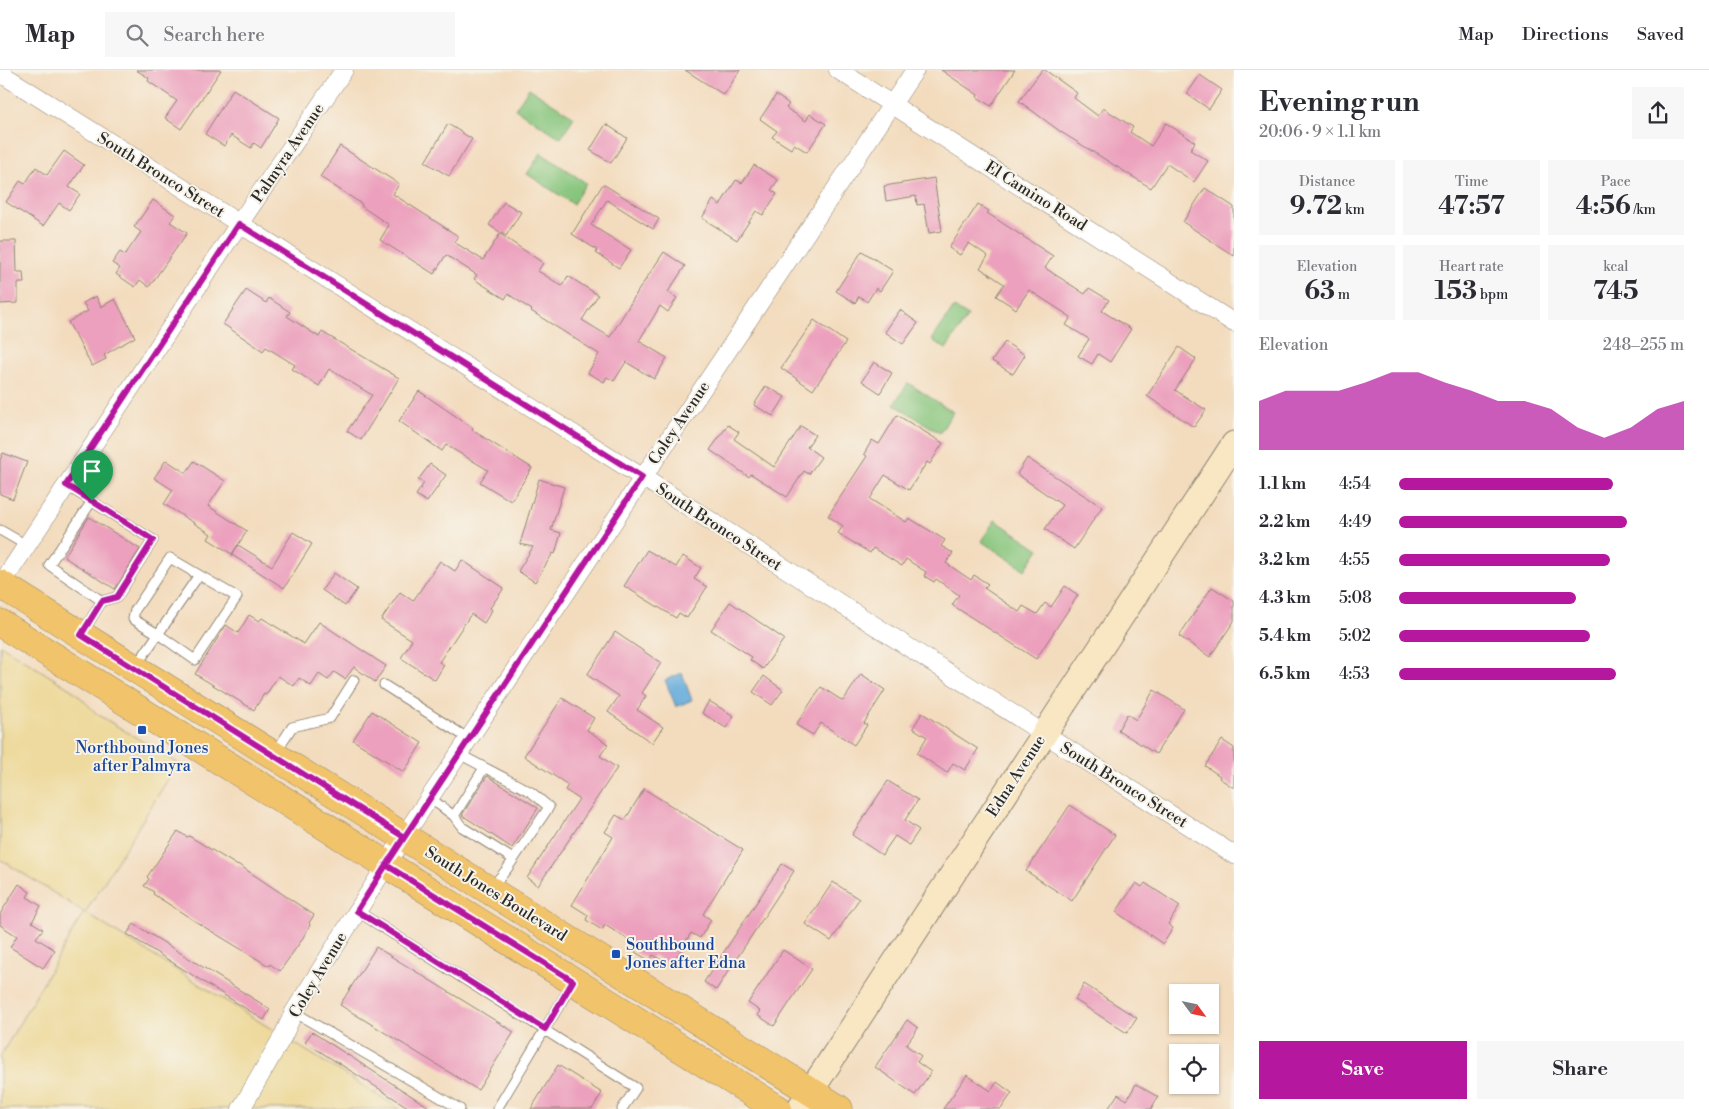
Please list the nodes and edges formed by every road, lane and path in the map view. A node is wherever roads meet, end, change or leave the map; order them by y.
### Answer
1 (344, 70) edge
2 (838, 70) edge
3 (915, 70) edge
4 (0, 73) edge
5 (892, 105) junction
6 (239, 224) junction
7 (1234, 323) edge
8 (1234, 444) edge
9 (642, 477) junction
10 (66, 485) junction
11 (92, 501) junction
12 (0, 530) edge
13 (26, 545) junction
14 (199, 574) junction
15 (0, 585) edge
16 (102, 601) junction
17 (0, 623) edge
18 (158, 634) junction
19 (81, 635) junction
20 (134, 668) junction
21 (354, 680) dead end
22 (384, 685) dead end
23 (1043, 734) junction
24 (469, 739) junction
25 (459, 754) junction
26 (273, 755) junction
27 (484, 768) junction
28 (430, 798) junction
29 (454, 816) junction
30 (404, 837) junction
31 (1234, 855) edge
32 (513, 859) junction
33 (386, 865) junction
34 (490, 890) junction
35 (357, 911) junction
36 (573, 981) junction
37 (294, 1012) junction
38 (545, 1029) junction
39 (805, 1100) edge
40 (241, 1109) edge
41 (460, 1109) edge
42 (497, 1109) edge
43 (622, 1109) edge
44 (778, 1109) edge
45 (839, 1109) edge

1 - 6 street, Palmyra Avenue
2 - 5 street, El Camino Road
3 - 5 street, Coley Avenue
4 - 6 street, South Bronco Street
5 - 7 street, El Camino Road
5 - 9 street, Coley Avenue
6 - 9 street, South Bronco Street
6 - 10 street, Palmyra Avenue
8 - 23 street, Edna Avenue
9 - 23 street, South Bronco Street
9 - 24 street, Coley Avenue
10 - 11 lane
10 - 13 street, Palmyra Avenue
11 - 16 lane
11 - 16 lane
12 - 13 lane
13 - 15 street, Palmyra Avenue
14 - 18 lane
14 - 18 lane
14 - 18 lane
15 - 19 main road, South Jones Boulevard
16 - 19 lane
17 - 33 main road, South Jones Boulevard
18 - 20 lane
19 - 20 main road, South Jones Boulevard
20 - 26 main road, South Jones Boulevard
21 - 26 lane
22 - 24 lane
23 - 31 street, South Bronco Street
23 - 39 street, Edna Avenue
24 - 25 street, Coley Avenue
25 - 27 lane
25 - 28 street, Coley Avenue
26 - 30 main road, South Jones Boulevard
27 - 29 lane
27 - 32 lane
28 - 29 lane
28 - 30 street, Coley Avenue
29 - 32 lane
30 - 33 street, Coley Avenue
30 - 34 main road, South Jones Boulevard
32 - 34 lane
33 - 35 street, Coley Avenue
33 - 36 main road, South Jones Boulevard
34 - 39 main road, South Jones Boulevard
35 - 37 street, Coley Avenue
35 - 38 lane
36 - 38 lane
36 - 44 main road, South Jones Boulevard
37 - 40 street, Coley Avenue
37 - 41 lane
38 - 42 lane
38 - 43 lane
39 - 45 main road, South Jones Boulevard

